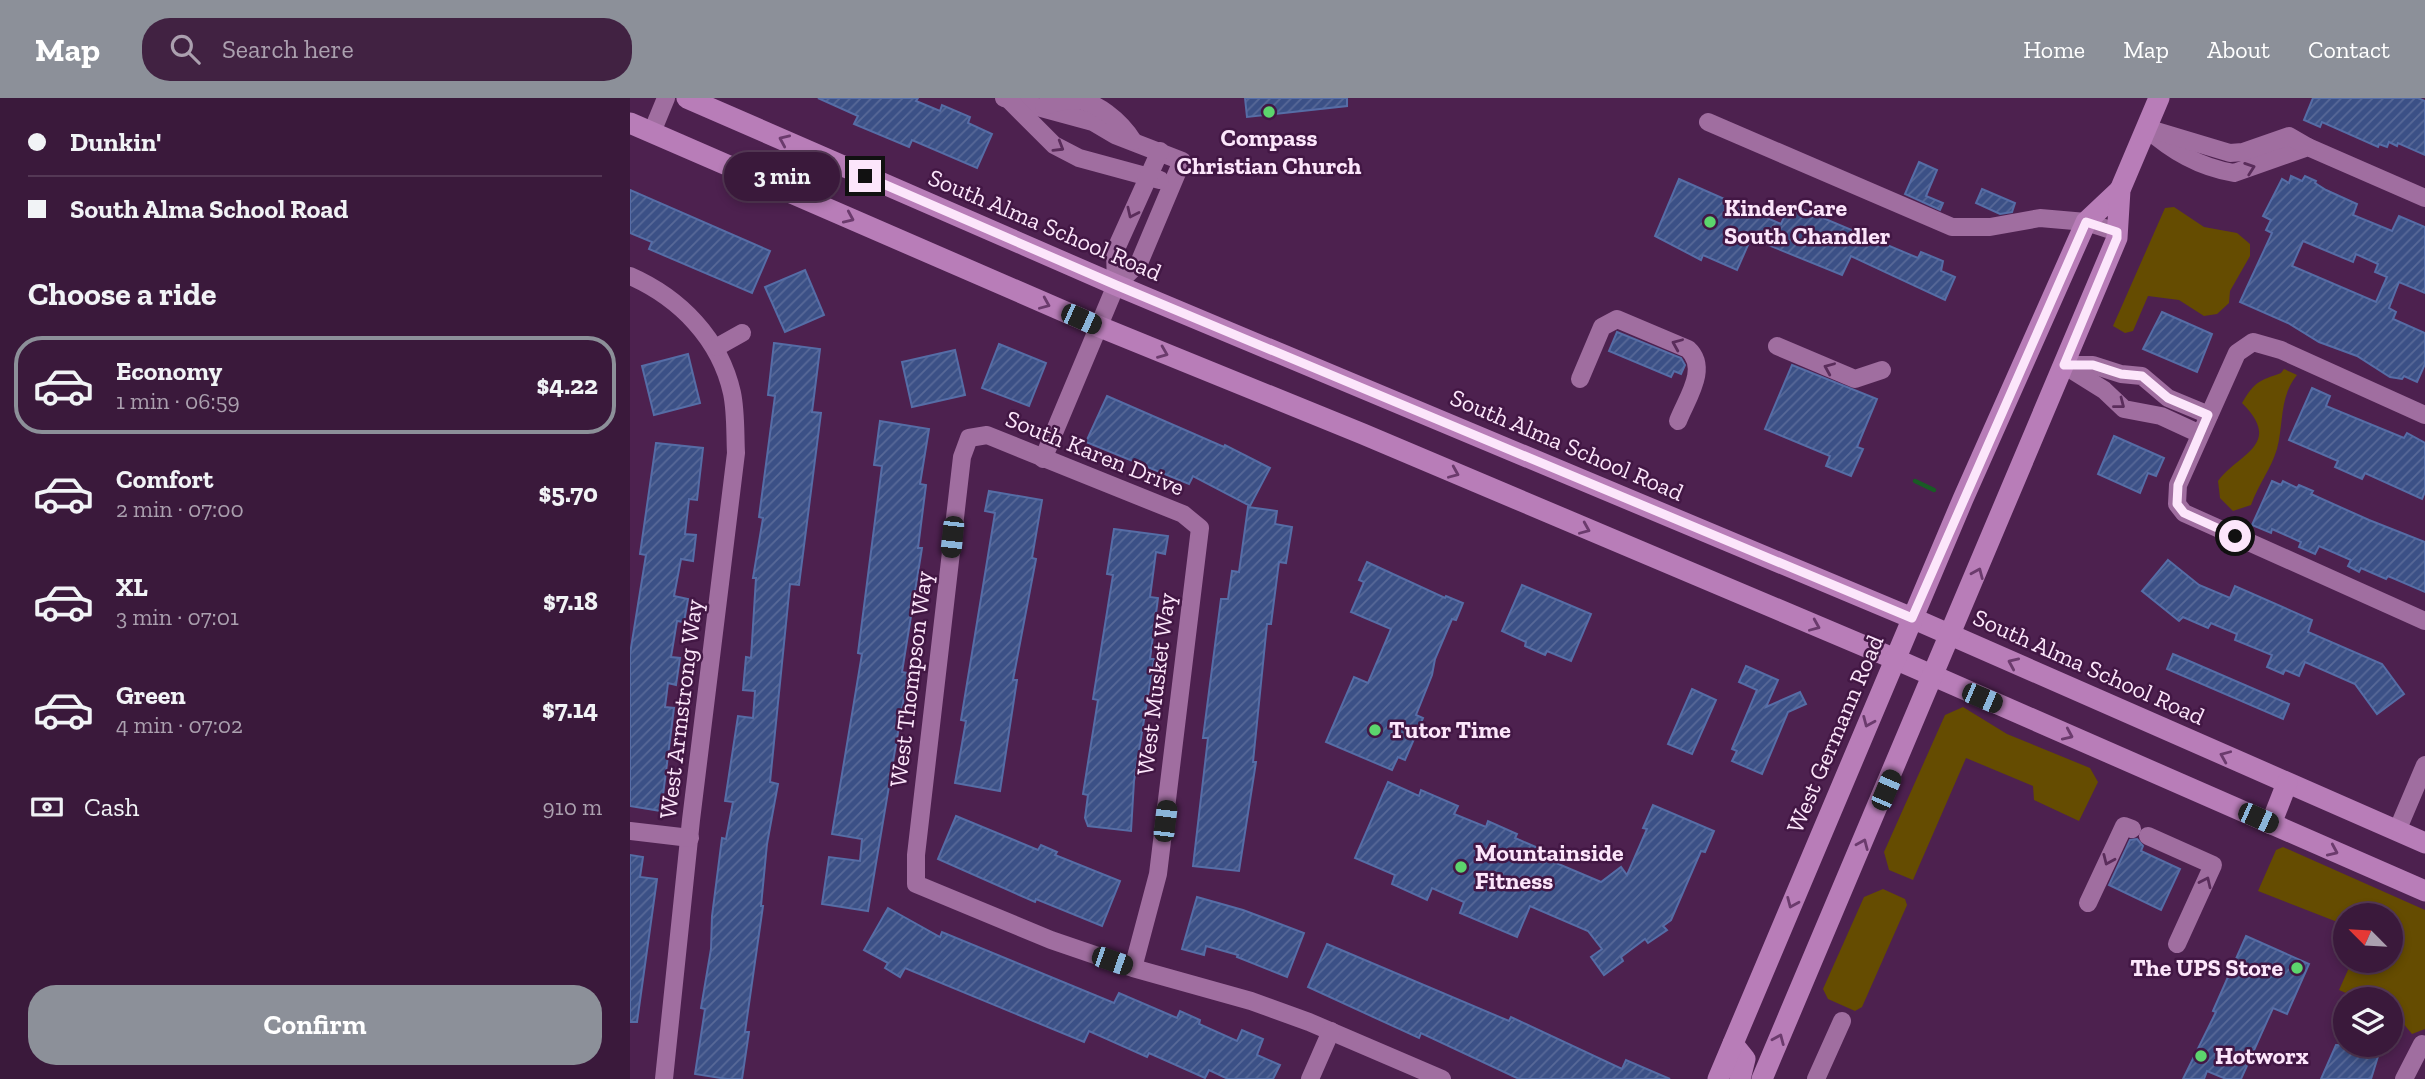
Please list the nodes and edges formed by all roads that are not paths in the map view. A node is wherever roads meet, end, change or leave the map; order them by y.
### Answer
1 (666, 98) edge
2 (687, 98) edge
3 (2158, 98) edge
4 (1007, 99) edge
5 (1708, 122) dead end
6 (630, 123) edge
7 (2147, 128) junction
8 (652, 132) junction
9 (2306, 147) junction
10 (1160, 151) junction
11 (2223, 152) junction
12 (2222, 171) junction
13 (1150, 176) junction
14 (1173, 184) junction
15 (2120, 190) junction
16 (2425, 198) edge
17 (2086, 222) junction
18 (2117, 232) junction
19 (630, 276) edge
20 (1116, 285) junction
21 (1100, 327) junction
22 (742, 333) dead end
23 (1777, 346) dead end
24 (717, 347) junction
25 (2064, 365) junction
26 (1882, 370) dead end
27 (1580, 379) dead end
28 (2159, 392) junction
29 (2150, 412) junction
30 (2208, 415) junction
31 (2425, 415) edge
32 (1678, 421) dead end
33 (2200, 434) junction
34 (969, 438) joint
35 (1043, 459) junction
36 (1200, 528) joint
37 (1912, 618) junction
38 (2425, 621) edge
39 (1951, 636) junction
40 (1895, 659) junction
41 (1934, 677) junction
42 (2425, 765) edge
43 (2287, 783) junction
44 (2271, 824) junction
45 (630, 831) edge
46 (2397, 831) junction
47 (690, 838) junction
48 (2425, 843) edge
49 (2425, 891) edge
50 (2088, 904) dead end
51 (2177, 944) dead end
52 (1133, 968) junction
53 (1842, 1021) dead end
54 (1331, 1031) junction
55 (1733, 1044) junction
56 (2424, 1044) edge
57 (664, 1079) edge
58 (1310, 1079) edge
59 (1443, 1079) edge
60 (1718, 1079) edge
61 (1740, 1079) edge
62 (1762, 1079) edge
63 (1816, 1079) edge
64 (2404, 1079) edge

1 - 8 street
20 -> 2 main road, South Alma School Road
3 - 7 main road, West Germann Road
4 - 10 street
4 -> 13 street
5 - 17 street
6 - 8 main road
7 - 11 street
7 - 12 street
7 - 15 main road, West Germann Road
8 -> 21 main road
9 - 11 street
12 -> 9 street
9 - 16 street
10 - 13 street
10 - 14 street
11 - 12 street
13 - 14 street
13 -> 20 street
14 - 20 street
15 - 17 main road, West Germann Road
15 - 18 main road, West Germann Road
17 - 18 street
17 - 37 main road, West Germann Road
18 - 25 main road, West Germann Road
19 - 24 street
20 - 21 street
20 - 37 main road, South Alma School Road
21 - 35 street
21 -> 40 main road
22 - 24 street
26 -> 23 street
24 - 47 street, West Armstrong Way
25 - 28 street
25 -> 29 street
39 -> 25 main road, West Germann Road
32 -> 27 street
28 - 29 street
28 - 30 street
29 - 33 street
30 - 31 street
30 - 33 street
33 - 38 street
34 - 35 street, South Karen Drive
34 - 52 street, West Thompson Way
35 - 36 street, South Karen Drive
36 - 52 street, West Musket Way
37 - 39 main road, South Alma School Road
37 - 40 main road, West Germann Road
39 - 41 main road, West Germann Road
43 -> 39 main road, South Alma School Road
40 - 41 main road
40 -> 55 main road, West Germann Road
41 -> 44 main road
62 -> 41 main road, West Germann Road
42 - 46 street
43 - 44 main road
43 - 46 main road, South Alma School Road
44 -> 49 main road
45 - 47 street
46 - 48 main road, South Alma School Road
47 - 57 street, West Armstrong Way
51 -> 50 street
52 - 54 street
53 - 63 street
54 - 58 street
54 - 59 street
55 - 60 main road, West Germann Road
55 - 61 main road
56 - 64 street

